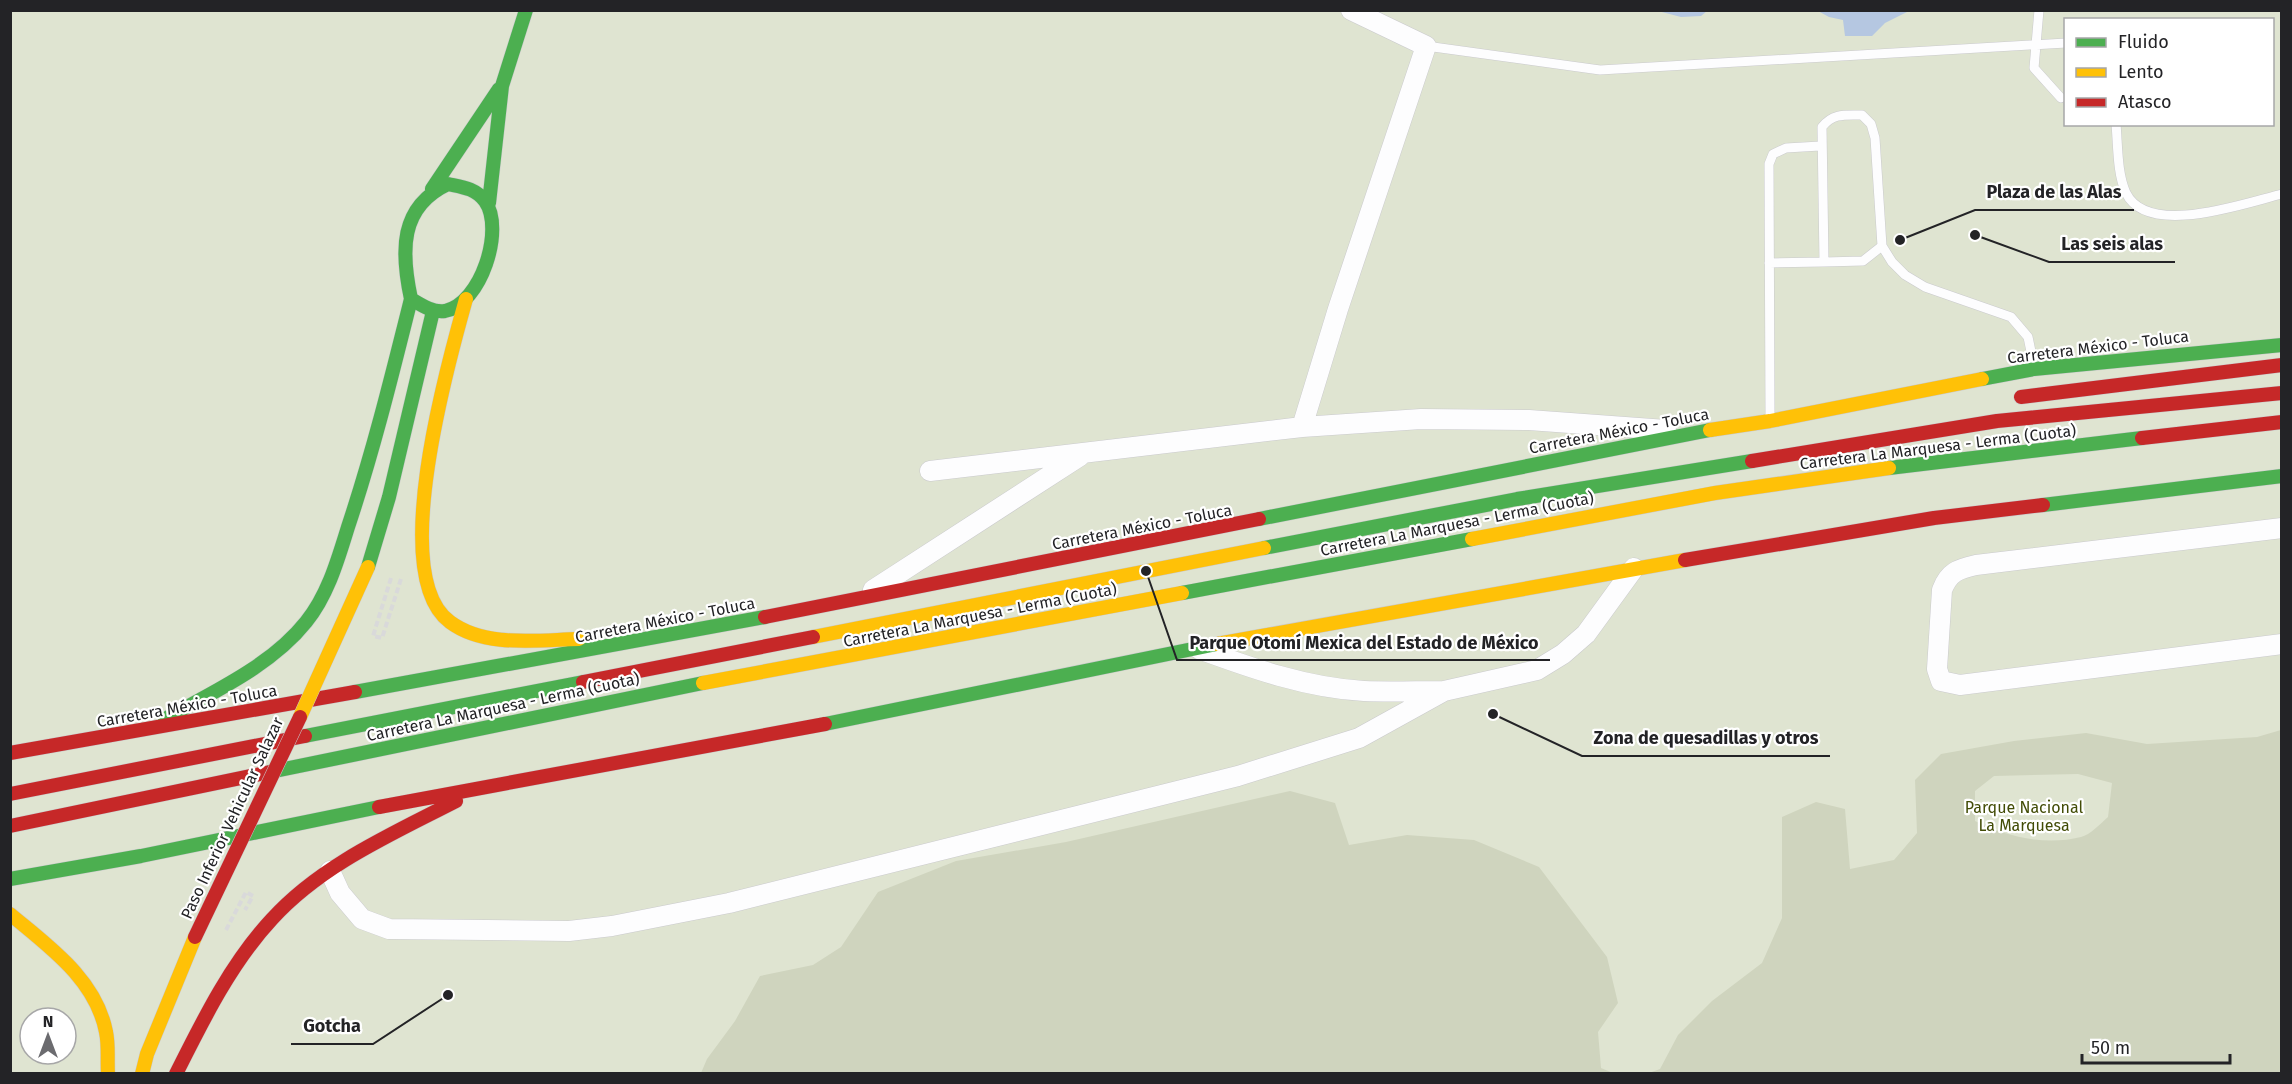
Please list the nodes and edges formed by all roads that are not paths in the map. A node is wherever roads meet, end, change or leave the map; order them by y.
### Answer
1 (526, 10) edge
2 (1351, 10) edge
3 (2039, 10) edge
4 (2064, 43) edge
5 (2036, 44) junction
6 (1426, 46) junction
7 (502, 86) junction
8 (2061, 98) dead end
9 (2116, 126) edge
10 (1820, 146) junction
11 (432, 189) junction
12 (2282, 194) edge
13 (489, 203) junction
14 (1882, 246) junction
15 (1824, 262) junction
16 (1769, 263) junction
17 (411, 299) junction
18 (466, 299) junction
19 (433, 311) junction
20 (2282, 345) edge
21 (2282, 365) edge
22 (2034, 369) junction
23 (2282, 393) edge
24 (2006, 399) dead end
25 (1770, 422) junction
26 (2282, 422) edge
27 (1302, 427) junction
28 (1696, 432) junction
29 (1085, 453) junction
30 (1619, 467) dead end
31 (930, 471) dead end
32 (2282, 476) edge
33 (1517, 499) junction
34 (2282, 528) edge
35 (1634, 568) junction
36 (857, 600) junction
37 (651, 640) junction
38 (2282, 644) edge
39 (1196, 648) junction
40 (1444, 691) junction
41 (144, 731) junction
42 (10, 753) edge
43 (486, 785) junction
44 (10, 794) edge
45 (10, 826) edge
46 (330, 871) junction
47 (10, 879) edge
48 (10, 914) edge
49 (108, 1074) edge
50 (142, 1074) edge
51 (177, 1074) edge

1 - 7 main road
2 - 6 street
3 - 5 lane
4 - 5 lane
5 - 6 lane
5 - 8 lane
6 - 27 street
7 - 11 main road
7 - 13 main road
9 - 12 lane
10 - 14 lane
10 - 15 lane
10 - 16 lane
11 - 13 main road
11 - 17 main road
13 - 18 main road
14 - 15 lane
14 - 22 lane
15 - 16 lane
16 - 25 lane
17 - 19 main road
17 - 41 main road
18 - 19 main road
18 - 37 main road
19 - 50 main road, Paso Inferior Vehicular Salazar, bridge
20 - 22 main road, Carretera México - Toluca
21 - 24 main road
22 - 25 main road, Carretera México - Toluca
23 - 33 main road, Carretera La Marquesa - Lerma (Cuota)
25 - 28 main road, Carretera México - Toluca
26 - 45 main road, Carretera La Marquesa - Lerma (Cuota)
27 - 28 street
27 - 29 street
28 - 36 main road, Carretera México - Toluca
29 - 31 street
29 - 36 street
30 - 33 main road
32 - 35 main road
33 - 44 main road, Carretera La Marquesa - Lerma (Cuota)
34 - 38 street
35 - 39 main road
35 - 40 street
36 - 37 main road, Carretera México - Toluca
37 - 41 main road, Carretera México - Toluca
39 - 40 street
39 - 43 main road
40 - 46 street
41 - 42 main road, Carretera México - Toluca
43 - 46 main road
43 - 47 main road
46 - 51 main road
48 - 49 main road

